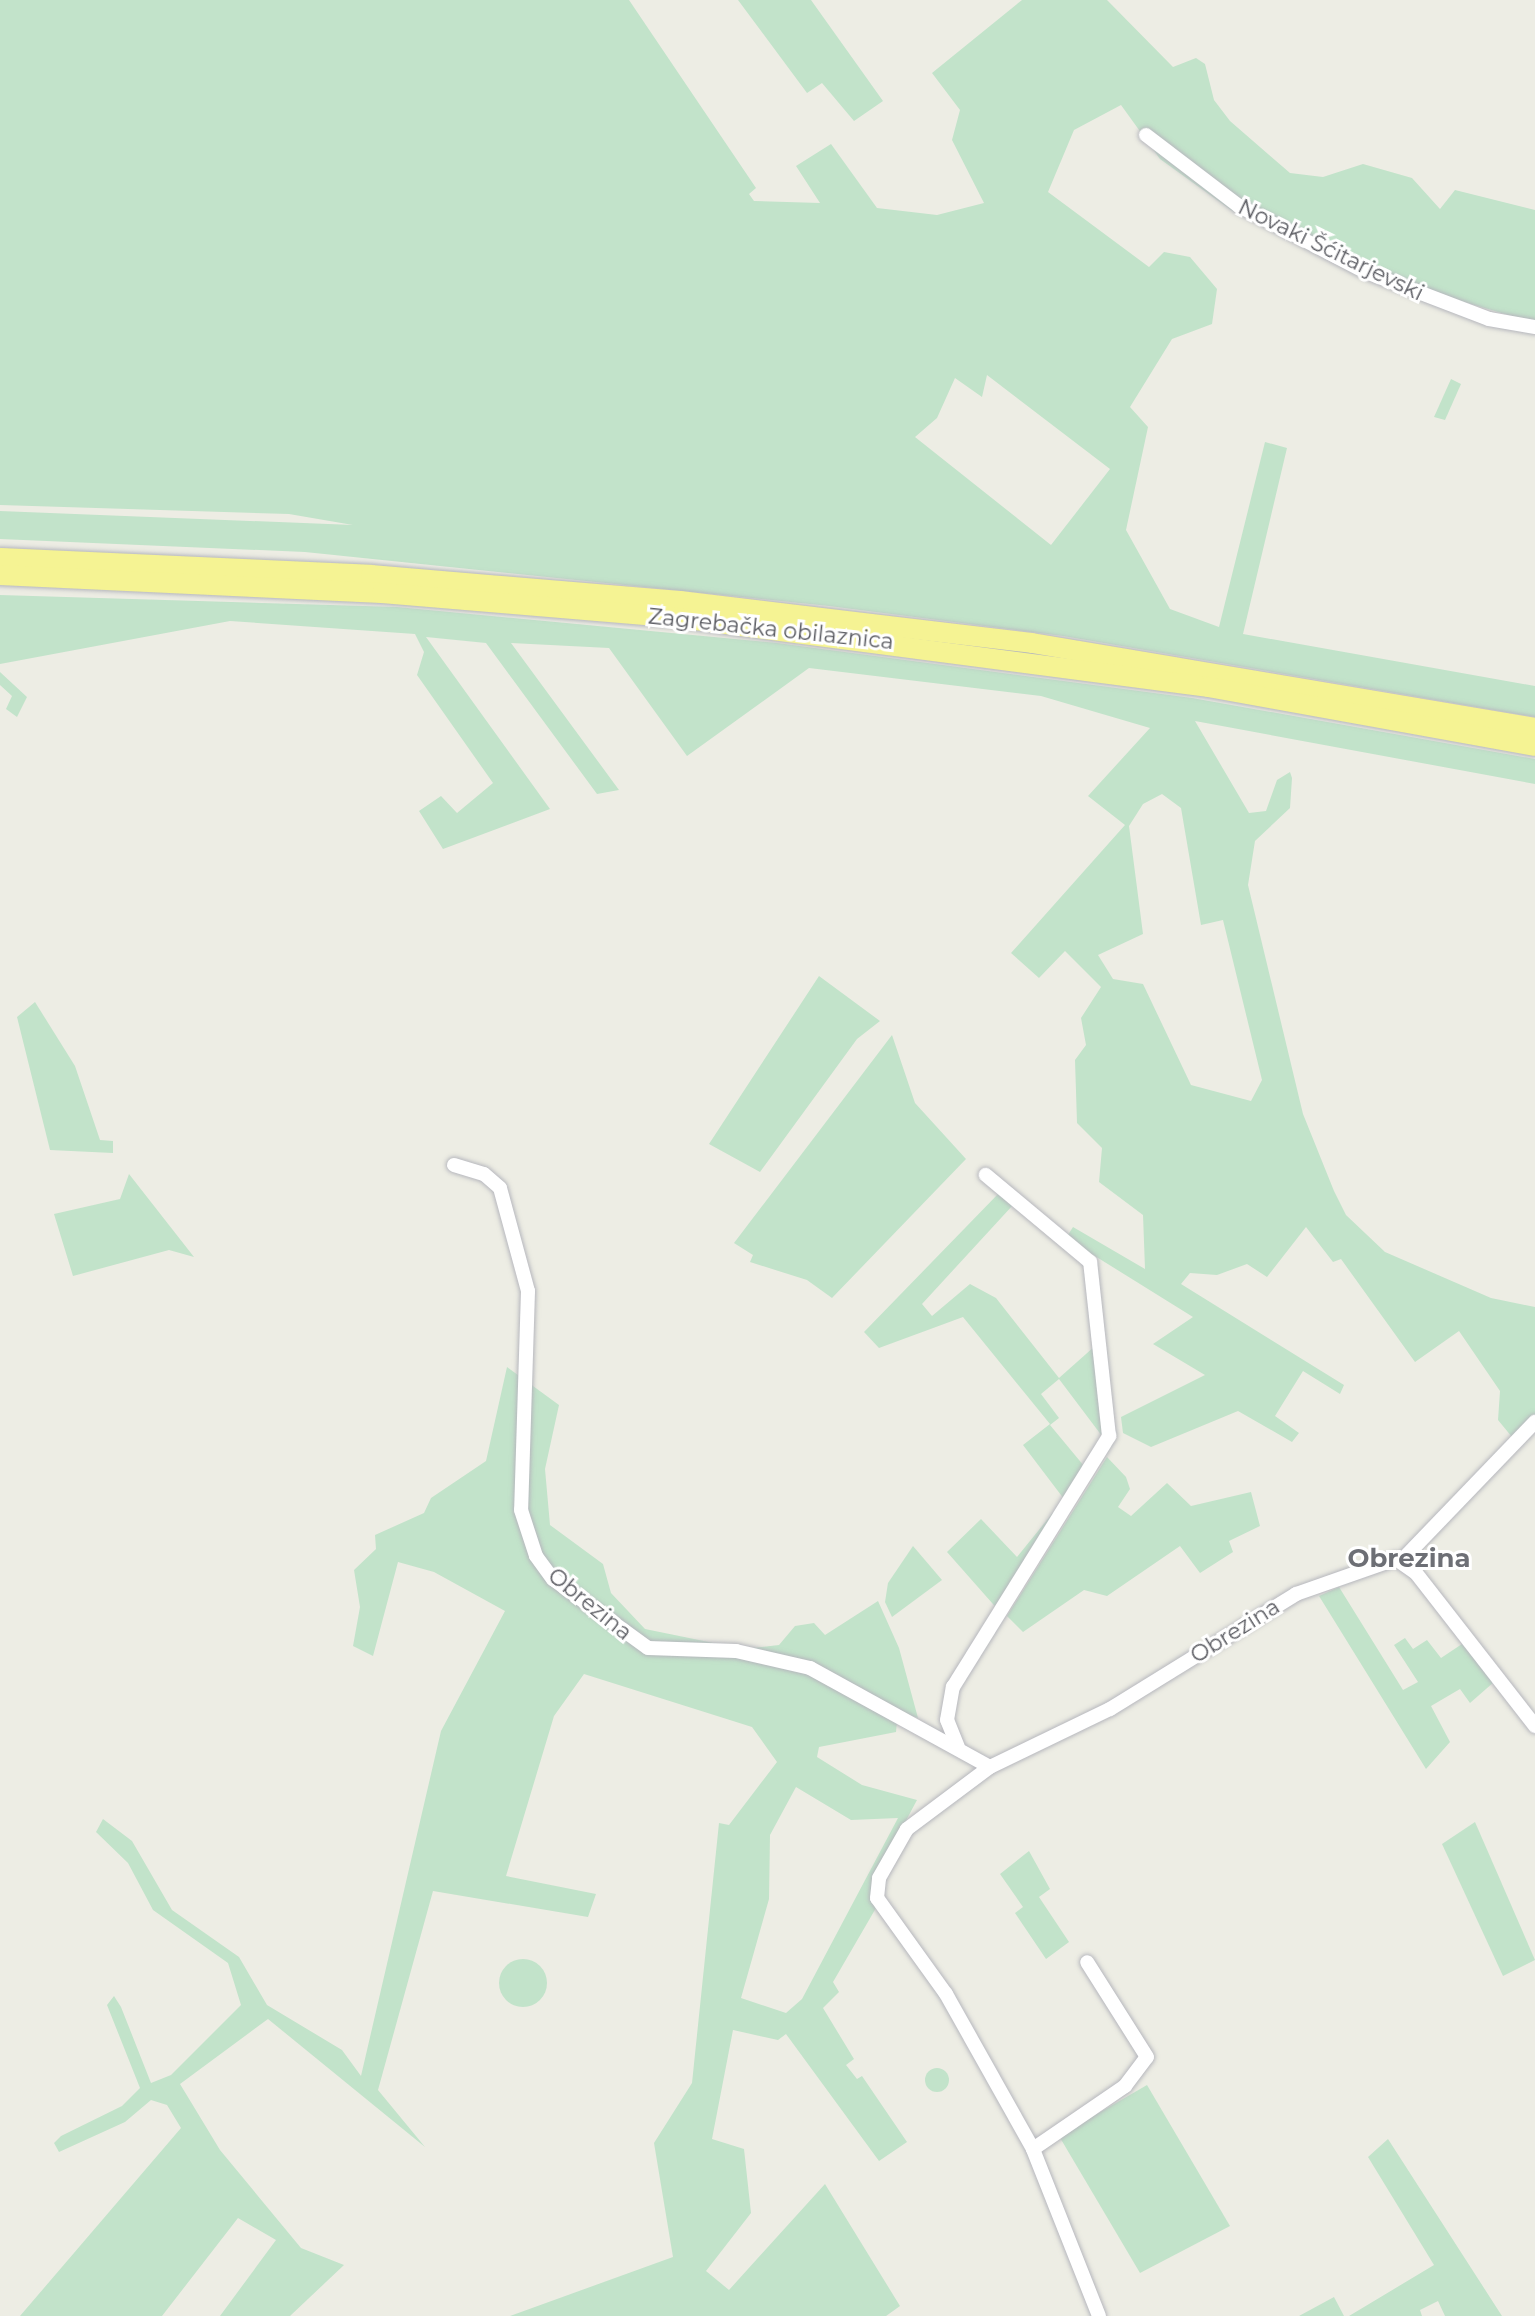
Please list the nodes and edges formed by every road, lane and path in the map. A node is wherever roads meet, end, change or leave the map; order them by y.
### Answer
1 (1146, 135) dead end
2 (1535, 327) edge
3 (0, 547) edge
4 (0, 558) edge
5 (53, 559) junction
6 (6, 578) edge
7 (1535, 728) edge
8 (1535, 746) edge
9 (454, 1165) dead end
10 (986, 1175) dead end
11 (1535, 1422) edge
12 (1402, 1560) junction
13 (1535, 1726) edge
14 (958, 1747) junction
15 (990, 1767) junction
16 (1087, 1962) dead end
17 (1033, 2149) junction
18 (1099, 2316) edge

1 - 2 street, Novaki Šćitarjevski
3 - 5 highway
4 - 5 highway, Zagrebačka obilaznica
5 - 7 highway, Zagrebačka obilaznica
6 - 8 highway, Zagrebačka obilaznica
9 - 14 street, Obrezina
10 - 14 street
11 - 12 street, Obrezina
12 - 13 street
12 - 15 street, Obrezina
14 - 15 street, Obrezina
15 - 17 street, Obrezina
16 - 17 street
17 - 18 street, Obrezina

